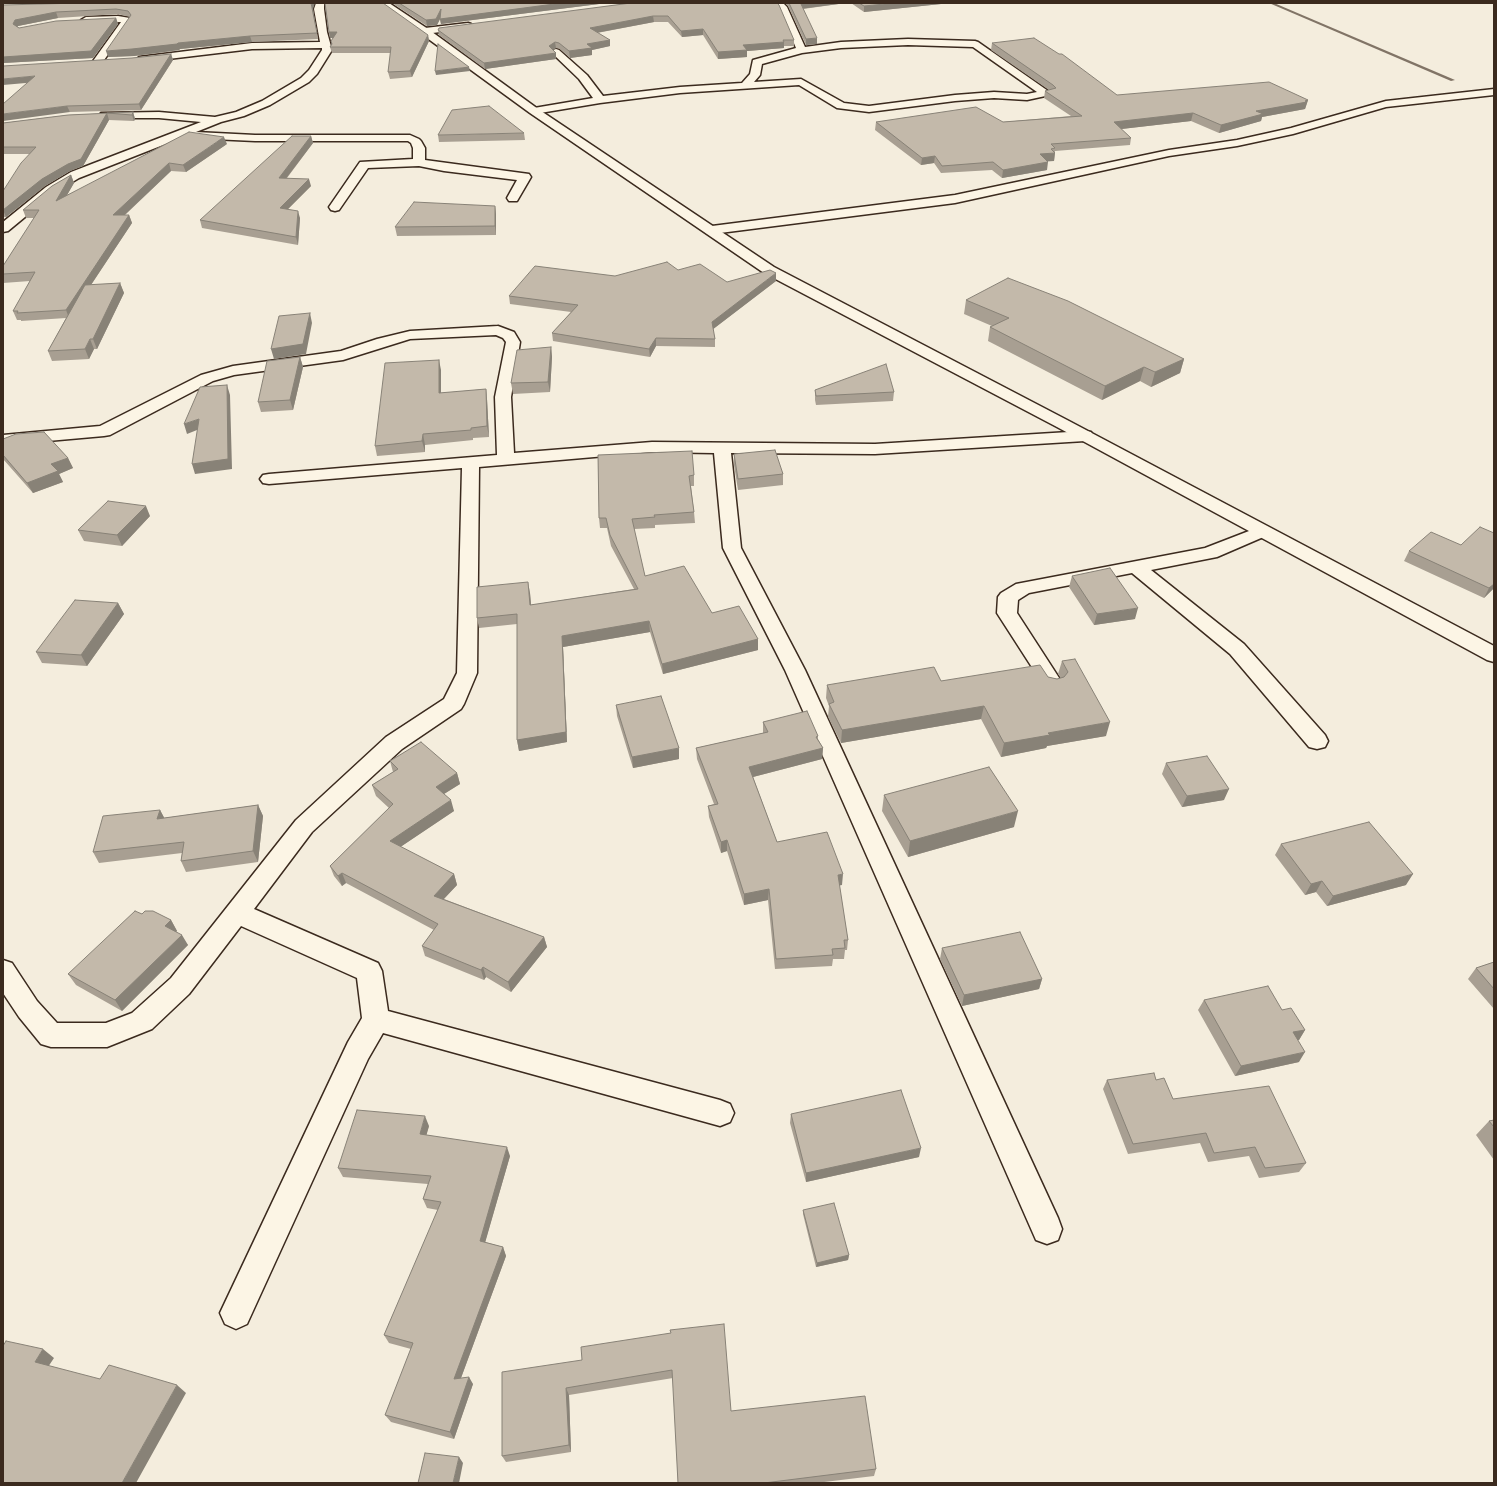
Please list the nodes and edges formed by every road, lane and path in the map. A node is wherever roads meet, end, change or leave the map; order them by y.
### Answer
1 (320, 3) edge
2 (383, 3) edge
3 (778, 3) edge
4 (74, 21) edge
5 (477, 25) edge
6 (425, 31) junction
7 (325, 45) junction
8 (802, 50) junction
9 (556, 52) edge
10 (134, 60) edge
11 (112, 61) edge
12 (745, 86) junction
13 (1494, 92) edge
14 (600, 100) junction
15 (534, 111) junction
16 (93, 116) edge
17 (217, 120) junction
18 (183, 135) junction
19 (419, 162) junction
20 (513, 198) dead end
21 (335, 207) dead end
22 (3, 228) edge
23 (712, 230) junction
24 (1085, 436) junction
25 (3, 440) edge
26 (722, 448) junction
27 (506, 458) junction
28 (471, 461) junction
29 (269, 479) dead end
30 (1262, 530) junction
31 (1136, 567) junction
32 (1494, 655) edge
33 (1053, 684) edge
34 (1318, 741) dead end
35 (237, 913) junction
36 (3, 971) edge
37 (376, 1019) junction
38 (720, 1113) dead end
39 (1047, 1228) dead end
40 (236, 1313) dead end

1 - 7 street
2 - 6 street
3 - 8 street
4 - 11 street
5 - 6 street
6 - 15 street
7 - 10 street
7 - 17 street
8 - 12 street
8 - 12 street
9 - 14 street
12 - 14 street
13 - 23 street
14 - 15 street
15 - 23 street
16 - 17 street
17 - 18 street
18 - 19 street
18 - 22 street
19 - 20 street
19 - 21 street
23 - 24 street
24 - 26 street
24 - 30 street
25 - 27 street
26 - 27 street
26 - 39 street
27 - 28 street
28 - 29 street
28 - 35 street
30 - 31 street
30 - 32 street
31 - 33 street
31 - 34 street
35 - 36 street
35 - 37 street
37 - 38 street
37 - 40 street

